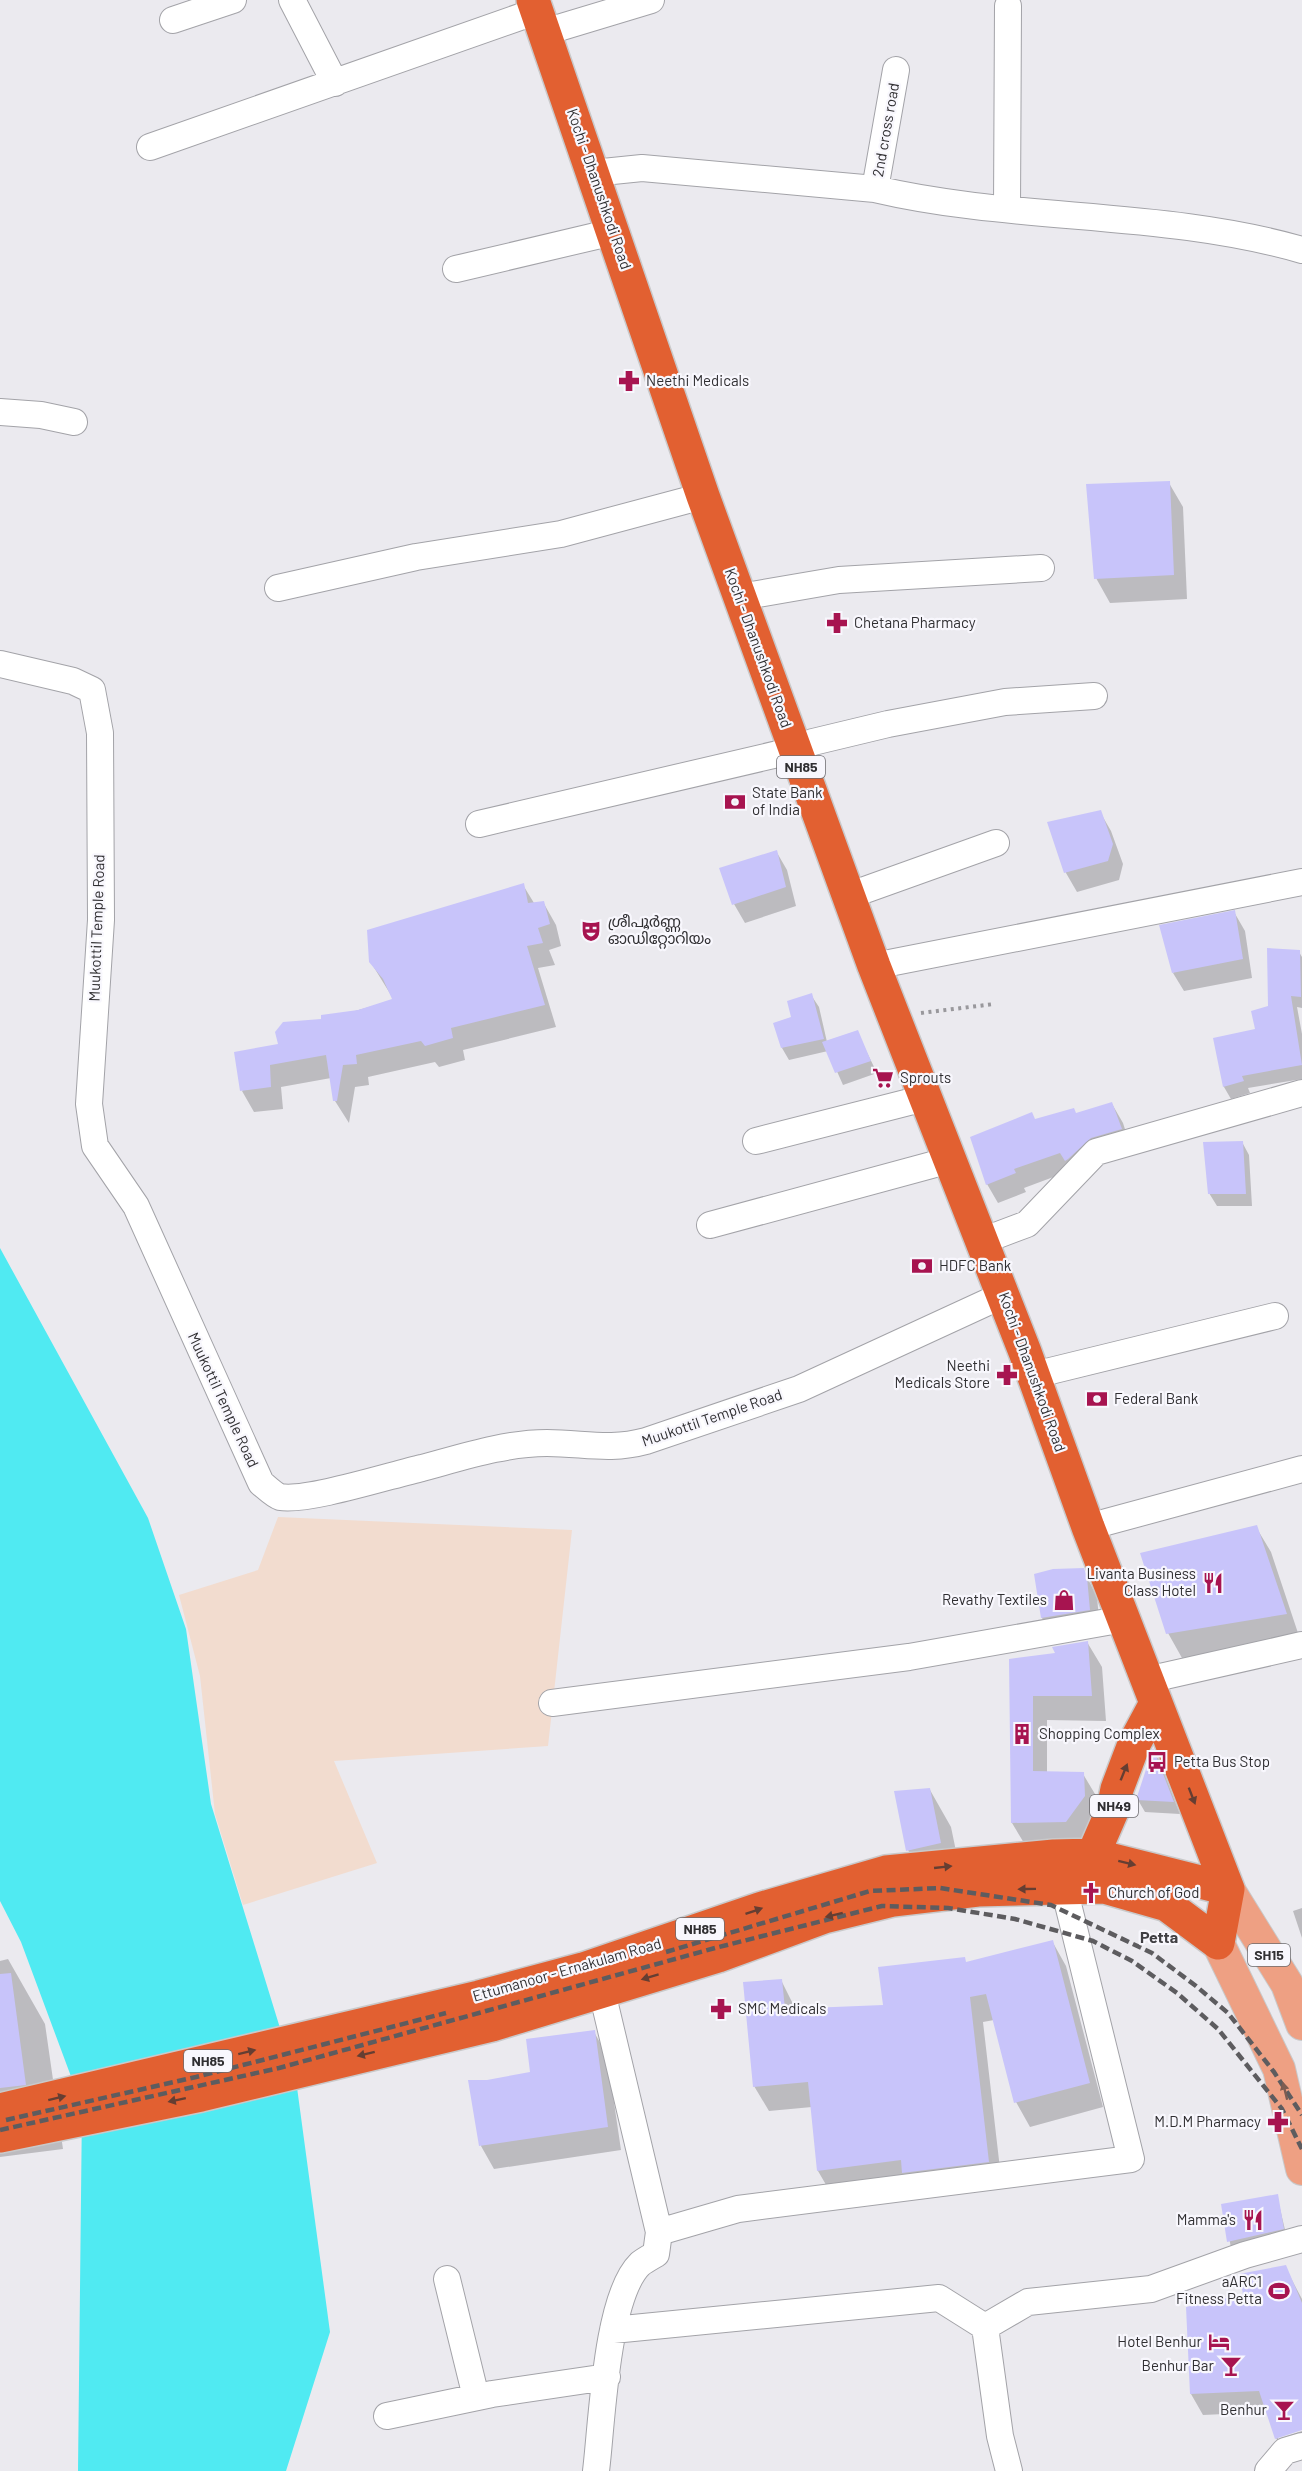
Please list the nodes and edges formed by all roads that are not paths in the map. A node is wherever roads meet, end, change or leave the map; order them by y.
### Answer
1 (232, 0) edge
2 (292, 0) edge
3 (651, 0) edge
4 (1008, 6) dead end
5 (539, 14) edge
6 (172, 20) dead end
7 (896, 70) dead end
8 (335, 83) junction
9 (150, 147) dead end
10 (593, 173) junction
11 (875, 189) junction
12 (1007, 208) junction
13 (614, 232) junction
14 (1302, 250) edge
15 (456, 269) dead end
16 (0, 412) edge
17 (74, 422) dead end
18 (703, 496) junction
19 (1041, 568) dead end
20 (278, 588) dead end
21 (740, 597) junction
22 (0, 664) edge
23 (1094, 696) dead end
24 (795, 750) junction
25 (479, 824) dead end
26 (996, 843) dead end
27 (1302, 882) edge
28 (848, 896) junction
29 (874, 966) junction
30 (1302, 1093) edge
31 (925, 1098) junction
32 (756, 1141) dead end
33 (950, 1160) junction
34 (710, 1225) dead end
35 (982, 1241) junction
36 (1003, 1294) junction
37 (1275, 1316) dead end
38 (1034, 1375) junction
39 (1302, 1469) edge
40 (1088, 1527) junction
41 (1124, 1619) junction
42 (1302, 1645) edge
43 (552, 1703) dead end
44 (1149, 1703) junction
45 (1093, 1855) junction
46 (1077, 1888) junction
47 (1228, 1889) junction
48 (1218, 1942) junction
49 (1294, 1981) edge
50 (602, 1992) junction
51 (485, 2011) junction
52 (1302, 2024) edge
53 (1, 2127) edge
54 (1302, 2169) edge
55 (659, 2232) junction
56 (1302, 2239) edge
57 (447, 2279) dead end
58 (985, 2327) junction
59 (613, 2330) junction
60 (607, 2377) junction
61 (476, 2397) junction
62 (387, 2416) dead end
63 (1302, 2446) edge
64 (596, 2471) edge
65 (1009, 2471) edge
66 (1268, 2471) edge

1 - 6 street
2 - 8 street
3 - 5 street
4 - 12 street
5 - 8 street
5 - 10 highway, Kochi - Dhanushkodi Road / NH85
7 - 11 street, 2nd cross road
8 - 9 street
10 - 11 street
10 - 13 highway, Kochi - Dhanushkodi Road / NH85
11 - 12 street
12 - 14 street
13 - 15 street
13 - 18 highway, Kochi - Dhanushkodi Road / NH85
16 - 17 street
18 - 20 street
18 - 21 highway, Kochi - Dhanushkodi Road / NH85
19 - 21 street
21 - 24 highway, Kochi - Dhanushkodi Road / NH85
22 - 36 street, Muukottil Temple Road
23 - 24 street
24 - 25 street
24 - 28 highway, Kochi - Dhanushkodi Road / NH85
26 - 28 street
27 - 29 street
28 - 29 highway, Kochi - Dhanushkodi Road / NH85
29 - 31 highway, Kochi - Dhanushkodi Road / NH85
30 - 35 street
31 - 32 street
31 - 33 highway, Kochi - Dhanushkodi Road / NH85
33 - 34 street
33 - 35 highway, Kochi - Dhanushkodi Road / NH85
35 - 36 highway, Kochi - Dhanushkodi Road / NH85
36 - 38 highway, Kochi - Dhanushkodi Road / NH85
37 - 38 street
38 - 40 highway, Kochi - Dhanushkodi Road / NH85
39 - 40 street
40 - 41 highway, Kochi - Dhanushkodi Road
41 - 43 street
41 - 44 highway, Kochi - Dhanushkodi Road
42 - 44 street
45 -> 44 highway, NH49 / NH49
44 -> 47 highway, Kochi - Dhanushkodi Road
45 - 46 highway, NH49 / NH49
45 -> 47 highway, Ettumanoor - Ernakulam Road / NH85
51 -> 45 highway, Ettumanoor - Ernakulam Road / NH85
46 - 48 highway
46 -> 50 highway
46 - 55 street
47 - 48 highway
47 - 49 main road, SH15
54 -> 48 main road
49 - 52 main road, SH15
50 - 51 highway
50 - 55 street
51 - 53 highway, Ettumanoor - Ernakulam Road / NH85
55 - 59 street
56 - 58 street
57 - 61 street
58 - 59 street
58 - 65 street
59 - 60 street
60 - 61 street
60 - 64 street
61 - 62 street
63 - 66 street

